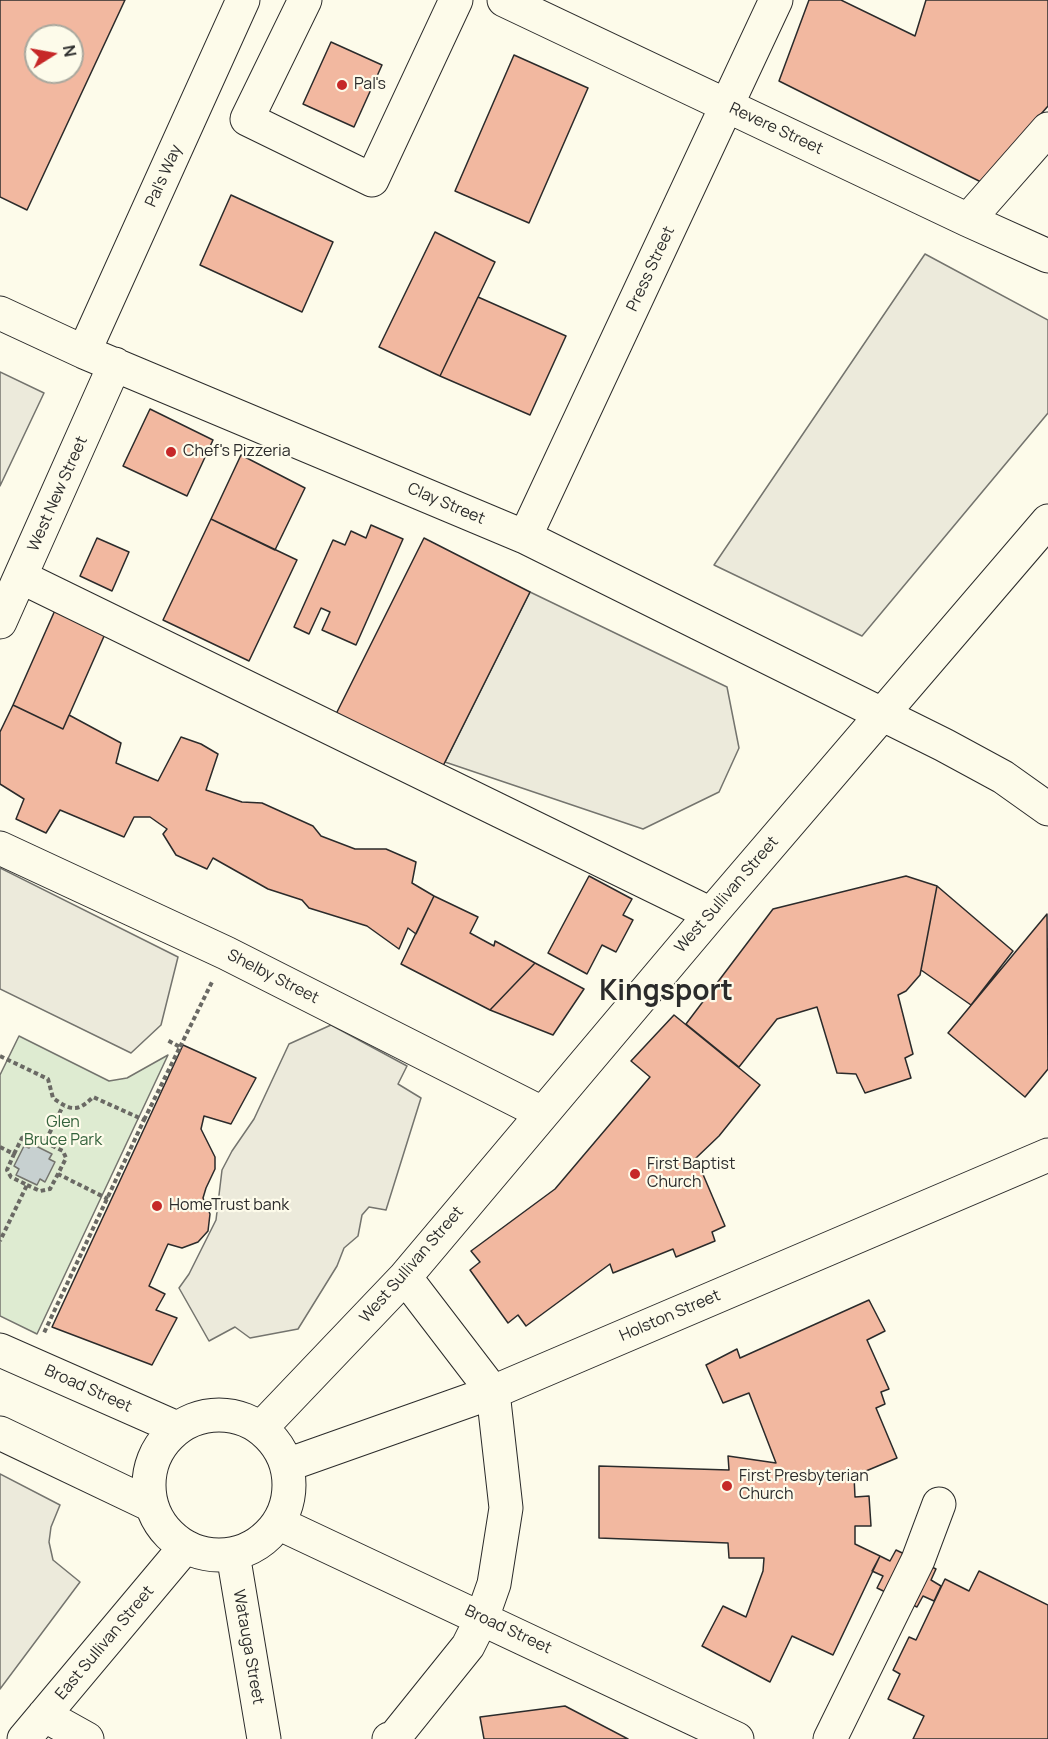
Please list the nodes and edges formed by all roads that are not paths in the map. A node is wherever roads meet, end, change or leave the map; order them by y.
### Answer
1 (243, 0) edge
2 (304, 0) edge
3 (456, 0) edge
4 (504, 0) edge
5 (776, 0) edge
6 (727, 106) junction
7 (1048, 129) edge
8 (968, 220) junction
9 (1048, 256) edge
10 (0, 313) edge
11 (84, 352) junction
12 (115, 364) junction
13 (1048, 521) edge
14 (525, 537) junction
15 (21, 577) junction
16 (0, 622) edge
17 (882, 716) junction
18 (1048, 809) edge
19 (0, 848) edge
20 (711, 914) junction
21 (542, 1113) junction
22 (1048, 1155) edge
23 (405, 1277) junction
24 (0, 1350) edge
25 (494, 1392) junction
26 (177, 1428) junction
27 (261, 1428) junction
28 (0, 1433) edge
29 (286, 1465) junction
30 (939, 1504) dead end
31 (151, 1505) junction
32 (278, 1523) junction
33 (185, 1547) junction
34 (233, 1554) junction
35 (482, 1618) junction
36 (34, 1727) edge
37 (87, 1739) edge
38 (264, 1739) edge
39 (389, 1739) edge
40 (737, 1739) edge
41 (830, 1739) edge

1 - 11 street, Pal's Way
2 - 3 street
4 - 6 street, Revere Street
5 - 6 street, Press Street
6 - 8 street, Revere Street
6 - 14 street, Press Street
7 - 8 street
8 - 9 street, Revere Street
10 - 11 street, Clay Street
11 - 12 street, Clay Street
12 - 14 street, Clay Street
12 - 15 street, West New Street
13 - 17 street, West Sullivan Street
14 - 17 street, Clay Street
15 - 16 street, West New Street
15 - 20 street
17 - 18 street, Clay Street
17 - 20 street, West Sullivan Street
19 - 21 street, Shelby Street
20 - 21 street, West Sullivan Street
21 - 23 street, West Sullivan Street
22 - 25 street, Holston Street
23 - 25 street
23 - 27 street, West Sullivan Street
24 - 26 street, Broad Street
25 - 29 street, Holston Street
25 - 35 street
26 - 27 street
26 - 31 street
27 - 29 street
28 - 31 street
29 - 32 street
30 - 41 street
31 - 33 street
32 - 34 street
32 - 35 street, Broad Street
33 - 34 street
33 - 36 street, East Sullivan Street
34 - 38 street, Watauga Street
35 - 39 street
35 - 40 street, Broad Street
36 - 37 street

